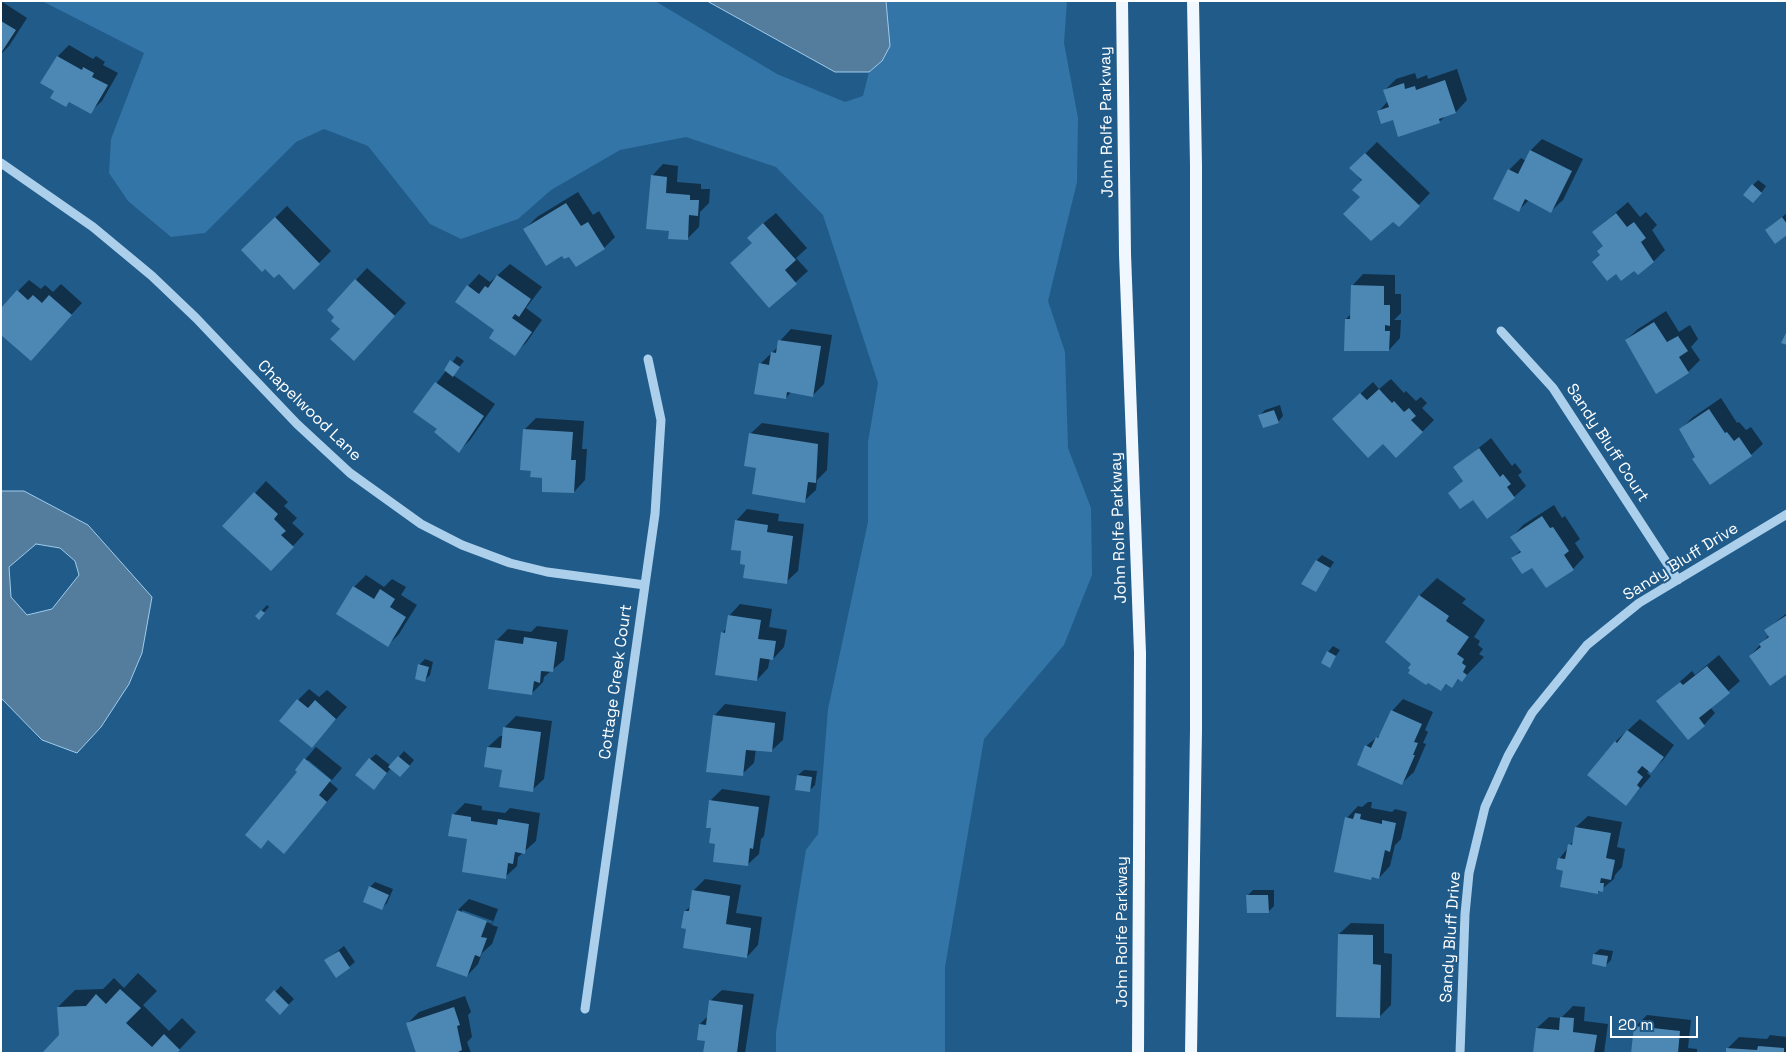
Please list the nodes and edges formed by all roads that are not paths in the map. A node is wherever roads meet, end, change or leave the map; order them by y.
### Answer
1 (1122, 1) edge
2 (1193, 1) edge
3 (1, 163) edge
4 (1501, 331) dead end
5 (648, 359) dead end
6 (1787, 514) edge
7 (1678, 580) junction
8 (645, 585) junction
9 (585, 1009) dead end
10 (1138, 1053) edge
11 (1191, 1053) edge
12 (1460, 1053) edge

1 - 10 main road, John Rolfe Parkway
2 - 11 main road
3 - 8 street, Chapelwood Lane
4 - 7 street, Sandy Bluff Court
5 - 8 street, Cottage Creek Court
6 - 7 street, Sandy Bluff Drive
7 - 12 street, Sandy Bluff Drive
8 - 9 street, Cottage Creek Court

